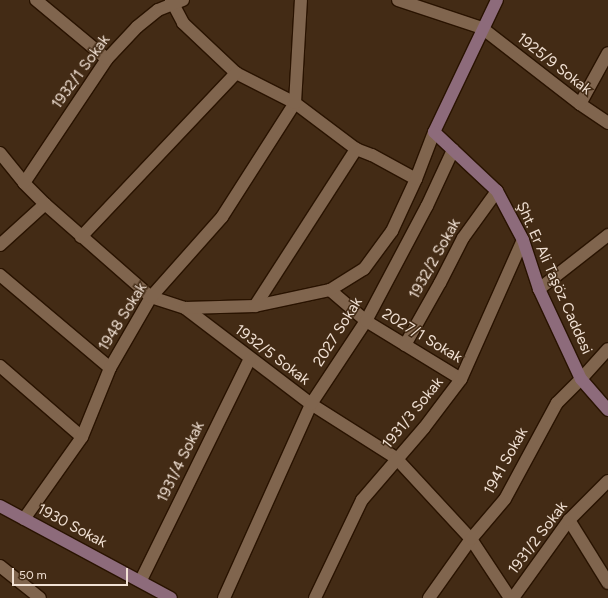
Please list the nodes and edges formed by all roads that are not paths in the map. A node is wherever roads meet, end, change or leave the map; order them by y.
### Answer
1 (36, 0) edge
2 (301, 0) edge
3 (398, 0) edge
4 (497, 0) edge
5 (175, 1) edge
6 (482, 28) junction
7 (608, 53) edge
8 (107, 59) junction
9 (236, 73) junction
10 (295, 103) junction
11 (580, 104) junction
12 (608, 123) edge
13 (434, 132) junction
14 (356, 149) junction
15 (454, 150) junction
16 (0, 153) edge
17 (416, 179) junction
18 (24, 183) junction
19 (497, 191) junction
20 (45, 204) junction
21 (608, 235) edge
22 (81, 237) junction
23 (523, 240) junction
24 (0, 245) edge
25 (0, 275) edge
26 (539, 289) junction
27 (330, 290) junction
28 (151, 297) junction
29 (255, 306) junction
30 (185, 308) junction
31 (366, 321) junction
32 (405, 345) junction
33 (608, 349) edge
34 (250, 358) junction
35 (0, 366) edge
36 (110, 368) junction
37 (461, 379) junction
38 (581, 380) junction
39 (311, 404) junction
40 (608, 410) edge
41 (82, 437) junction
42 (396, 458) junction
43 (608, 482) edge
44 (0, 506) edge
45 (24, 519) junction
46 (569, 520) junction
47 (471, 539) junction
48 (0, 566) edge
49 (141, 580) junction
50 (608, 583) edge
51 (40, 598) edge
52 (171, 598) edge
53 (224, 598) edge
54 (315, 598) edge
55 (429, 598) edge
56 (512, 598) edge

1 - 8 street
2 - 10 street
3 - 6 street
4 - 6 street
5 - 8 street, 1932/1 Sokak
5 - 9 street
6 - 11 street, 1925/9 Sokak
6 - 13 street
7 - 11 street
8 - 18 street, 1932/1 Sokak
9 - 10 street
9 - 22 street
10 - 14 street
10 - 28 street, 1948 Sokak
11 - 12 street, 1925/9 Sokak
13 - 15 street, Şht. Er Ali Taşöz Caddesi
13 - 17 street
14 - 17 street
14 - 29 street
15 - 19 street, Şht. Er Ali Taşöz Caddesi
15 - 31 street, 2027 Sokak
16 - 18 street, 1932/5 Sokak
17 - 27 street
18 - 20 street, 1932/5 Sokak
19 - 23 street, Şht. Er Ali Taşöz Caddesi
19 - 32 street, 1932/2 Sokak
20 - 22 street, 1932/5 Sokak
20 - 24 street
21 - 26 street
22 - 28 street, 1932/5 Sokak
23 - 26 street, Şht. Er Ali Taşöz Caddesi
23 - 37 street, 1931/3 Sokak
25 - 36 street
26 - 38 street, Şht. Er Ali Taşöz Caddesi
27 - 29 street
27 - 31 street, 2027/1 Sokak
28 - 30 street, 1932/5 Sokak
28 - 36 street, 1948 Sokak
29 - 30 street
30 - 34 street, 1932/5 Sokak
31 - 32 street, 2027/1 Sokak
31 - 39 street, 2027 Sokak
32 - 37 street, 2027/1 Sokak
33 - 38 street, 1941 Sokak
34 - 39 street, 1932/5 Sokak
34 - 49 street, 1931/4 Sokak
35 - 41 street
36 - 41 street, 1948 Sokak
37 - 42 street, 1931/3 Sokak
38 - 40 street, Şht. Er Ali Taşöz Caddesi
38 - 47 street, 1941 Sokak
39 - 42 street, 1932/5 Sokak
39 - 53 street, 2027 Sokak
41 - 45 street, 1948 Sokak
42 - 47 street, 1932/5 Sokak
42 - 54 street, 1931/3 Sokak
43 - 46 street, 1931/2 Sokak
44 - 45 street, 1930 Sokak
45 - 49 street, 1930 Sokak
46 - 50 street
46 - 56 street, 1931/2 Sokak
47 - 55 street, 1941 Sokak
47 - 56 street, 1932/5 Sokak
48 - 51 street
49 - 52 street, 1930 Sokak

